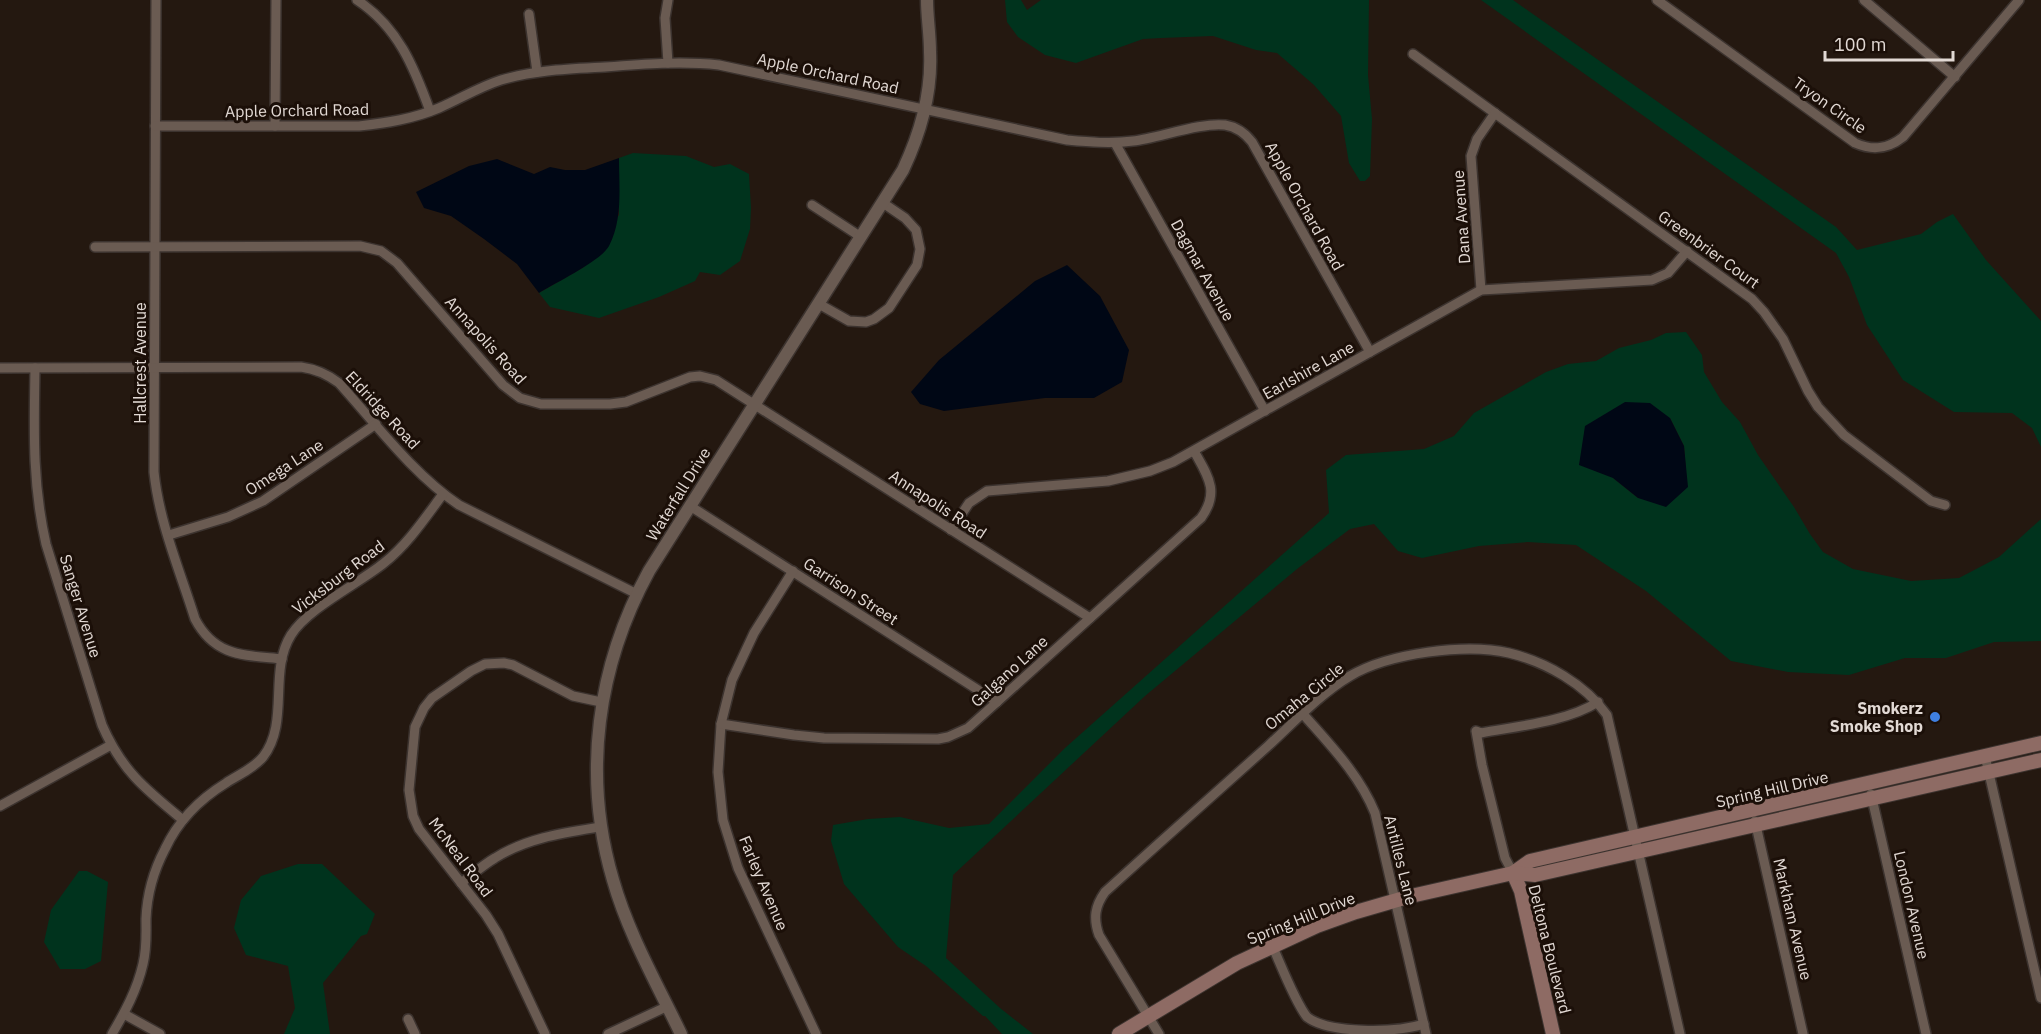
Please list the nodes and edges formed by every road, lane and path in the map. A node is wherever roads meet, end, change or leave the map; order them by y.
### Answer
1 (156, 0) edge
2 (276, 0) edge
3 (357, 0) edge
4 (669, 0) edge
5 (927, 0) edge
6 (1657, 0) edge
7 (1864, 0) edge
8 (2019, 0) edge
9 (529, 14) dead end
10 (1413, 54) dead end
11 (668, 63) junction
12 (537, 72) junction
13 (1955, 76) junction
14 (925, 110) junction
15 (430, 111) junction
16 (1495, 113) junction
17 (155, 126) junction
18 (275, 126) junction
19 (1115, 142) junction
20 (883, 203) junction
21 (812, 206) dead end
22 (861, 237) junction
23 (155, 246) junction
24 (95, 247) dead end
25 (1687, 251) junction
26 (1481, 290) junction
27 (819, 304) junction
28 (1370, 352) junction
29 (155, 367) junction
30 (0, 368) edge
31 (35, 368) junction
32 (754, 405) junction
33 (1265, 411) junction
34 (376, 424) junction
35 (1194, 451) junction
36 (443, 494) junction
37 (1945, 505) dead end
38 (690, 506) junction
39 (951, 530) junction
40 (168, 535) junction
41 (793, 572) junction
42 (637, 594) junction
43 (1090, 618) junction
44 (282, 659) junction
45 (601, 702) junction
46 (997, 702) junction
47 (1598, 702) junction
48 (1303, 714) junction
49 (721, 724) junction
50 (2041, 743) edge
51 (111, 745) junction
52 (1985, 756) junction
53 (2041, 760) edge
54 (1989, 773) junction
55 (1869, 783) junction
56 (1873, 799) junction
57 (1, 802) edge
58 (1753, 810) junction
59 (183, 820) junction
60 (1756, 826) junction
61 (600, 827) junction
62 (1635, 837) junction
63 (1640, 852) junction
64 (1513, 873) junction
65 (461, 883) junction
66 (1395, 900) junction
67 (1272, 945) junction
68 (2041, 998) edge
69 (668, 1006) junction
70 (124, 1014) junction
71 (1148, 1016) junction
72 (408, 1019) dead end
73 (1425, 1029) edge
74 (112, 1034) edge
75 (160, 1034) edge
76 (415, 1034) edge
77 (545, 1034) edge
78 (608, 1034) edge
79 (681, 1034) edge
80 (816, 1034) edge
81 (1119, 1034) edge
82 (1159, 1034) edge
83 (1553, 1034) edge
84 (1680, 1034) edge
85 (1803, 1034) edge
86 (1926, 1034) edge

1 - 17 street, Hallcrest Avenue
2 - 18 street
3 - 15 street
4 - 11 street
5 - 14 street, Waterfall Drive
6 - 13 street, Tryon Circle
7 - 13 street
8 - 13 street, Tryon Circle
9 - 12 street
10 - 16 street, Greenbrier Court
11 - 12 street, Apple Orchard Road
11 - 14 street, Apple Orchard Road
12 - 15 street, Apple Orchard Road
14 - 19 street, Apple Orchard Road
14 - 20 street, Waterfall Drive
15 - 18 street, Apple Orchard Road
16 - 25 street, Greenbrier Court
16 - 26 street, Dana Avenue
17 - 18 street, Apple Orchard Road
17 - 23 street, Hallcrest Avenue
19 - 28 street, Apple Orchard Road
19 - 33 street, Dagmar Avenue
20 - 22 street, Waterfall Drive
20 - 27 street
21 - 22 street
22 - 27 street, Waterfall Drive
23 - 24 street, Annapolis Road
23 - 29 street, Hallcrest Avenue
23 - 32 street, Annapolis Road
25 - 26 street, Earlshire Lane
25 - 37 street, Greenbrier Court
26 - 28 street, Earlshire Lane
27 - 32 street, Waterfall Drive
28 - 33 street, Earlshire Lane
29 - 31 street, Eldridge Road
29 - 34 street, Eldridge Road
29 - 40 street, Hallcrest Avenue
30 - 31 street, Eldridge Road
31 - 51 street, Sanger Avenue
32 - 38 street, Waterfall Drive
32 - 39 street, Annapolis Road
33 - 35 street, Earlshire Lane
34 - 36 street, Eldridge Road
34 - 40 street, Omega Lane
35 - 39 street, Earlshire Lane
35 - 43 street, Galgano Lane
36 - 42 street, Eldridge Road
36 - 44 street, Vicksburg Road
38 - 41 street, Garrison Street
38 - 42 street, Waterfall Drive
39 - 43 street, Annapolis Road
40 - 44 street, Hallcrest Avenue
41 - 46 street, Garrison Street
41 - 49 street, Farley Avenue
42 - 45 street, Waterfall Drive
43 - 46 street, Galgano Lane
44 - 59 street, Vicksburg Road
45 - 61 street, Waterfall Drive
45 - 65 street, McNeal Road
46 - 49 street, Galgano Lane
47 - 48 street, Omaha Circle
47 - 62 street, Omaha Circle
47 - 64 street
48 - 66 street, Antilles Lane
48 - 71 street, Omaha Circle
49 - 80 street, Farley Avenue
50 - 52 main road, Spring Hill Drive
51 - 57 street
51 - 59 street, Sanger Avenue
52 - 54 street
52 - 55 main road, Spring Hill Drive
53 - 54 main road, Spring Hill Drive
54 - 56 main road, Spring Hill Drive
54 - 68 street
55 - 56 street, London Avenue
55 - 58 main road, Spring Hill Drive
56 - 60 main road, Spring Hill Drive
56 - 86 street, London Avenue
58 - 60 street, Markham Avenue
58 - 62 main road, Spring Hill Drive
59 - 70 street, Vicksburg Road
60 - 63 main road, Spring Hill Drive
60 - 85 street, Markham Avenue
61 - 65 street
61 - 69 street, Waterfall Drive
62 - 63 street, Omaha Circle
62 - 64 main road, Spring Hill Drive
63 - 64 main road, Spring Hill Drive
63 - 84 street, Omaha Circle
64 - 66 main road, Spring Hill Drive
64 - 83 main road, Deltona Boulevard
65 - 77 street, McNeal Road
66 - 67 main road, Spring Hill Drive
66 - 73 street, Antilles Lane
67 - 71 main road, Spring Hill Drive
67 - 73 street
69 - 78 street
69 - 79 street, Waterfall Drive
70 - 74 street, Vicksburg Road
70 - 75 street
71 - 81 main road, Spring Hill Drive
71 - 82 street, Omaha Circle
72 - 76 street

